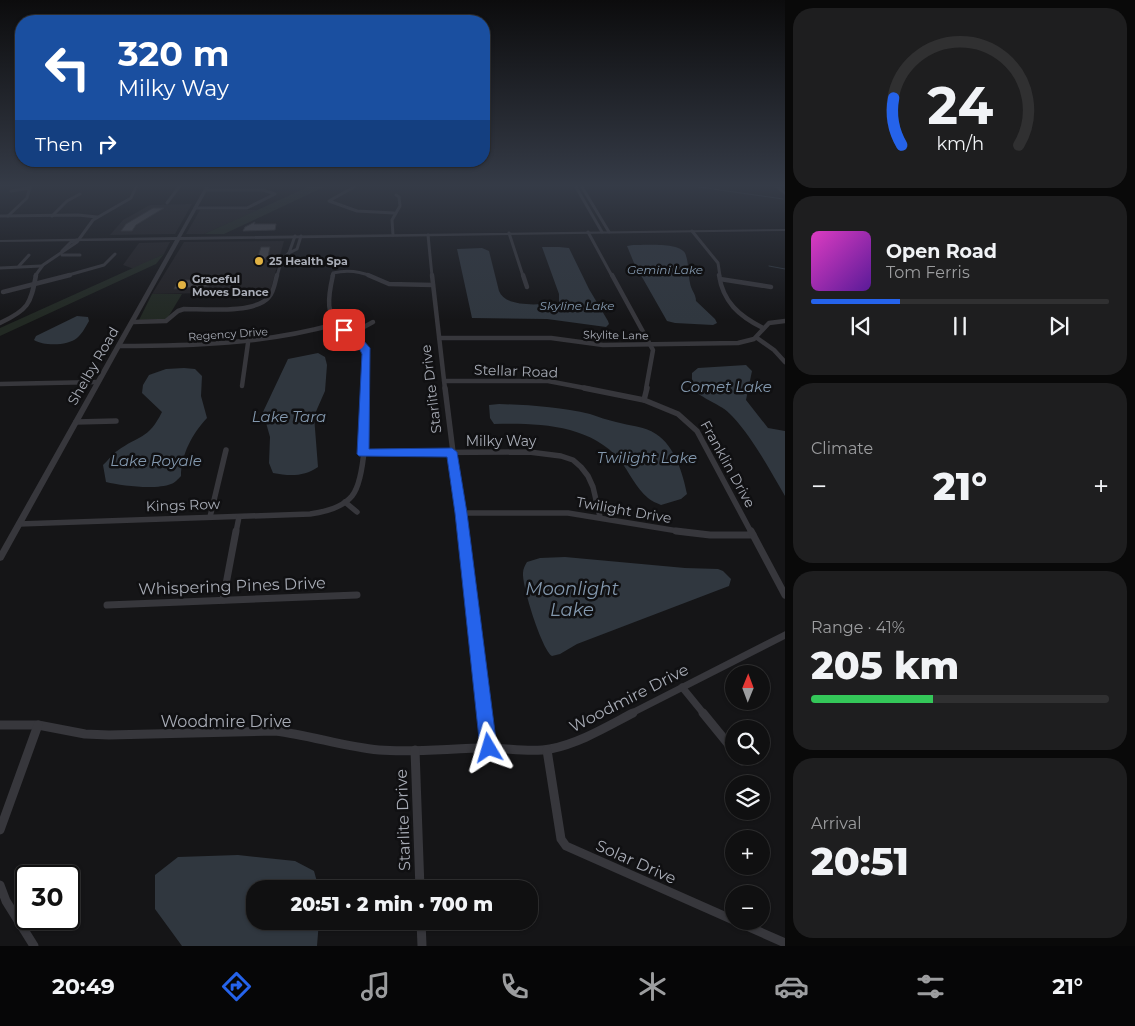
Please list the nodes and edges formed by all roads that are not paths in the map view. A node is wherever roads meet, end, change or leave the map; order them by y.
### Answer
1 (85, 231) edge
2 (183, 231) edge
3 (393, 231) edge
4 (680, 231) edge
5 (692, 231) edge
6 (588, 232) junction
7 (602, 232) joint
8 (608, 232) joint
9 (509, 233) junction
10 (394, 235) junction
11 (428, 235) junction
12 (295, 236) junction
13 (301, 236) junction
14 (179, 238) junction
15 (77, 240) junction
16 (0, 241) edge
17 (289, 252) junction
18 (115, 254) dead end
19 (29, 255) dead end
20 (60, 255) junction
21 (80, 255) dead end
22 (41, 266) junction
23 (18, 267) junction
24 (0, 268) edge
25 (720, 279) junction
26 (34, 284) junction
27 (432, 285) junction
28 (527, 287) dead end
29 (771, 287) dead end
30 (3, 292) dead end
31 (785, 321) edge
32 (133, 322) junction
33 (373, 322) dead end
34 (0, 323) edge
35 (336, 324) junction
36 (763, 328) junction
37 (351, 334) junction
38 (439, 338) junction
39 (757, 338) junction
40 (248, 343) junction
41 (650, 344) junction
42 (119, 346) junction
43 (785, 362) edge
44 (444, 381) junction
45 (98, 382) junction
46 (1, 385) edge
47 (242, 386) dead end
48 (644, 400) junction
49 (116, 421) dead end
50 (76, 422) junction
51 (226, 450) dead end
52 (452, 452) junction
53 (363, 454) junction
54 (345, 502) junction
55 (357, 512) dead end
56 (461, 513) junction
57 (239, 516) junction
58 (210, 517) junction
59 (600, 517) junction
60 (19, 524) junction
61 (753, 535) junction
62 (0, 558) edge
63 (357, 595) dead end
64 (785, 595) edge
65 (224, 600) junction
66 (107, 605) dead end
67 (785, 635) edge
68 (682, 688) junction
69 (0, 725) edge
70 (38, 725) junction
71 (725, 740) edge
72 (489, 748) junction
73 (415, 750) junction
74 (547, 750) junction
75 (0, 830) edge
76 (420, 880) edge
77 (0, 885) edge
78 (3, 903) edge
79 (422, 930) edge
80 (785, 943) edge
81 (34, 946) edge
82 (422, 946) edge

1 - 15 street
2 - 14 street, Shelby Road
3 - 10 street
4 - 8 street
5 - 25 street
6 - 7 street
6 - 9 street
6 - 41 street
7 - 8 street
9 - 11 street
9 - 28 street
10 - 11 street
10 - 13 street
11 - 27 street, Starlite Drive
12 - 13 street
12 - 14 street
12 - 17 street
13 - 17 street
14 - 15 street
14 - 32 street, Shelby Road
15 - 16 street
15 - 20 street
17 - 32 street
18 - 26 street
19 - 23 street
20 - 21 street
20 - 22 street
22 - 23 street
22 - 26 street
23 - 24 street
25 - 29 street
25 - 36 street
26 - 30 street
26 - 34 street
27 - 35 street
27 - 38 street, Starlite Drive
31 - 36 street
32 - 42 street, Shelby Road
33 - 37 street
35 - 37 street
35 - 40 street, Regency Drive
36 - 39 street
37 - 53 street
38 - 41 street, Skylite Lane
38 - 44 street, Starlite Drive
39 - 41 street, Skylite Lane
39 - 43 street
40 - 42 street, Regency Drive
40 - 47 street
41 - 48 street
42 - 45 street, Shelby Road
44 - 48 street, Stellar Road
44 - 52 street, Starlite Drive
45 - 46 street
45 - 50 street, Shelby Road
48 - 61 street, Franklin Drive
49 - 50 street
50 - 60 street, Shelby Road
51 - 58 street
52 - 53 street, Milky Way
52 - 56 street, Starlite Drive
52 - 59 street, Milky Way
53 - 54 street
54 - 55 street
54 - 57 street, Kings Row
56 - 59 street, Twilight Drive
56 - 72 street, Starlite Drive
57 - 58 street, Kings Row
57 - 65 street
58 - 60 street, Kings Row
59 - 61 street, Twilight Drive
60 - 62 street, Shelby Road
61 - 64 street, Franklin Drive
63 - 65 street, Whispering Pines Drive
65 - 66 street, Whispering Pines Drive
67 - 68 street, Woodmire Drive
68 - 71 street
68 - 74 street, Woodmire Drive
69 - 70 street, Woodmire Drive
70 - 73 street, Woodmire Drive
70 - 75 street
72 - 73 street, Woodmire Drive
72 - 74 street, Woodmire Drive
73 - 76 street, Starlite Drive
74 - 80 street, Solar Drive
77 - 78 street
78 - 81 street
79 - 82 street

